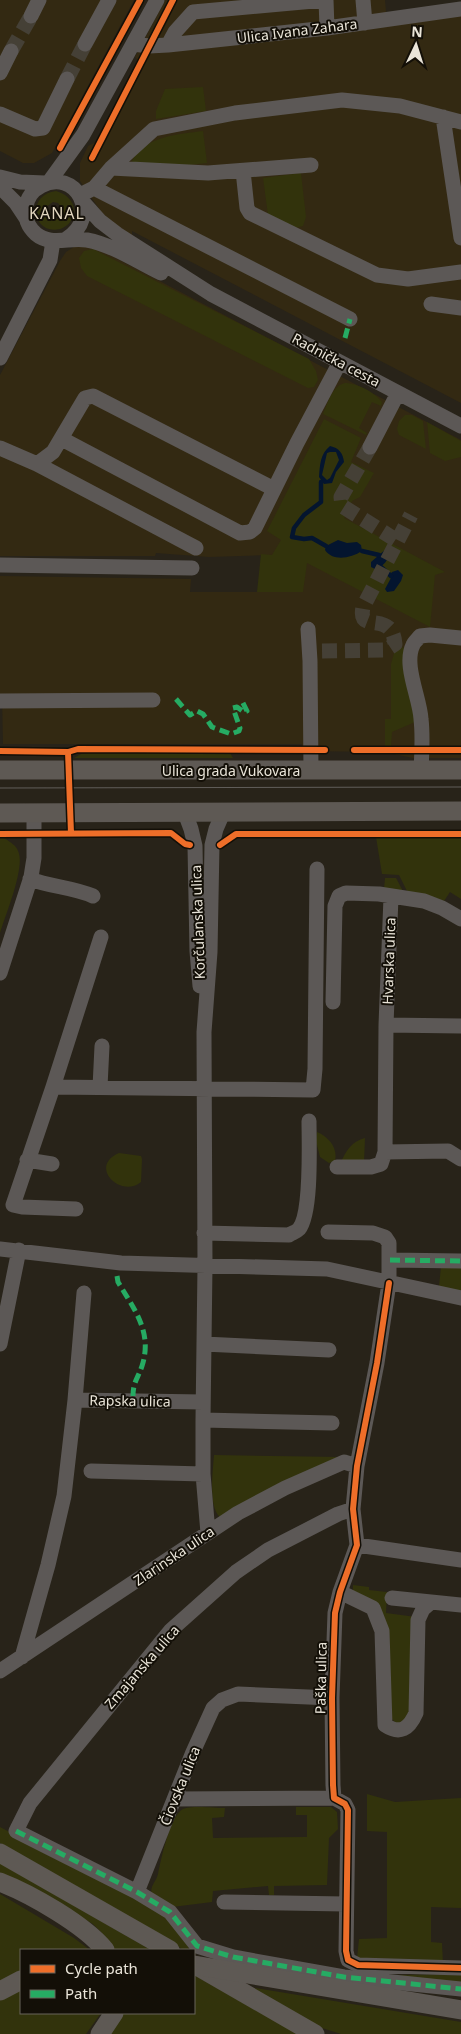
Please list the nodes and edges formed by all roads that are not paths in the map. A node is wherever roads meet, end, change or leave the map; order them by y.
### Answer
1 (39, 0) edge
2 (109, 0) edge
3 (157, 0) edge
4 (326, 0) edge
5 (362, 0) edge
6 (284, 2) edge
7 (219, 4) edge
8 (429, 7) edge
9 (461, 9) edge
10 (31, 16) tunnel mouth
11 (364, 23) junction
12 (328, 28) junction
13 (85, 44) tunnel mouth
14 (133, 44) junction
15 (168, 45) junction
16 (11, 51) tunnel mouth
17 (0, 73) edge
18 (67, 79) tunnel mouth
19 (0, 114) edge
20 (443, 117) junction
21 (461, 122) edge
22 (83, 135) junction
23 (311, 165) dead end
24 (111, 168) junction
25 (242, 171) junction
26 (0, 177) edge
27 (47, 183) junction
28 (0, 188) edge
29 (94, 188) junction
30 (79, 195) junction
31 (26, 218) junction
32 (461, 238) edge
33 (60, 240) junction
34 (461, 272) edge
35 (211, 294) junction
36 (431, 304) dead end
37 (461, 308) edge
38 (350, 319) dead end
39 (0, 358) edge
40 (340, 362) junction
41 (398, 393) junction
42 (461, 426) edge
43 (62, 439) junction
44 (370, 447) tunnel mouth
45 (0, 448) edge
46 (37, 464) junction
47 (274, 488) junction
48 (196, 548) dead end
49 (0, 565) edge
50 (192, 568) dead end
51 (308, 629) dead end
52 (461, 638) edge
53 (322, 651) tunnel mouth
54 (310, 661) junction
55 (154, 700) dead end
56 (0, 701) edge
57 (0, 770) edge
58 (421, 770) junction
59 (461, 770) edge
60 (311, 771) junction
61 (461, 811) edge
62 (0, 812) edge
63 (34, 812) junction
64 (185, 813) junction
65 (223, 813) junction
66 (317, 869) dead end
67 (30, 879) junction
68 (93, 896) dead end
69 (391, 896) junction
70 (461, 919) edge
71 (100, 937) dead end
72 (0, 973) edge
73 (333, 1002) dead end
74 (386, 1025) junction
75 (461, 1026) edge
76 (204, 1032) junction
77 (102, 1046) dead end
78 (53, 1087) junction
79 (100, 1087) junction
80 (204, 1089) junction
81 (309, 1121) dead end
82 (385, 1152) junction
83 (28, 1160) junction
84 (461, 1160) edge
85 (52, 1164) dead end
86 (336, 1167) dead end
87 (76, 1209) dead end
88 (204, 1232) junction
89 (328, 1232) dead end
90 (0, 1249) edge
91 (19, 1250) junction
92 (390, 1260) junction
93 (461, 1261) edge
94 (205, 1266) junction
95 (390, 1282) junction
96 (84, 1293) dead end
97 (461, 1298) edge
98 (0, 1344) edge
99 (204, 1344) junction
100 (329, 1350) dead end
101 (75, 1400) junction
102 (203, 1402) junction
103 (202, 1420) junction
104 (332, 1423) dead end
105 (357, 1466) junction
106 (91, 1470) dead end
107 (203, 1474) junction
108 (353, 1509) junction
109 (208, 1533) junction
110 (357, 1545) junction
111 (461, 1560) edge
112 (340, 1592) junction
113 (392, 1598) dead end
114 (430, 1602) junction
115 (461, 1605) edge
116 (22, 1657) junction
117 (0, 1671) edge
118 (238, 1694) joint
119 (332, 1698) junction
120 (175, 1798) junction
121 (334, 1798) junction
122 (0, 1853) edge
123 (0, 1882) edge
124 (137, 1892) junction
125 (224, 1902) dead end
126 (345, 1904) junction
127 (104, 1949) edge
128 (168, 1949) edge
129 (348, 1960) junction
130 (195, 1965) edge
131 (195, 1966) edge
132 (461, 1968) edge
133 (344, 1977) junction
134 (20, 1981) edge
135 (461, 1989) edge
136 (0, 1991) edge
137 (461, 2010) edge
138 (113, 2014) edge
139 (100, 2034) edge
140 (315, 2034) edge

1 - 10 street
2 - 13 street
3 - 14 street
4 - 6 street
4 - 12 street
5 - 11 street
6 - 7 street
7 - 15 street
8 - 9 street, Ulica Ivana Zahara
8 - 11 street, Ulica Ivana Zahara
11 - 12 street, Ulica Ivana Zahara
12 - 15 street, Ulica Ivana Zahara
14 - 15 street, Ulica Ivana Zahara
14 - 22 street
16 - 17 street
18 - 19 street
20 - 21 street
20 - 24 street
20 - 32 street
22 - 27 street
22 - 30 street
23 - 25 street
24 - 25 street
24 - 29 street
25 - 34 street
26 - 27 street
27 - 30 street
27 - 31 street
28 - 31 street
29 - 30 street
29 - 38 street
30 - 33 street
30 - 35 street, Radnička cesta
31 - 33 street
33 - 35 street, Radnička cesta
33 - 39 street
35 - 40 street, Radnička cesta
36 - 37 street
40 - 41 street, Radnička cesta
40 - 47 street
41 - 42 street, Radnička cesta
41 - 44 street
43 - 46 street
43 - 47 street
43 - 47 street
45 - 46 street
46 - 48 street
49 - 50 street
51 - 54 street
52 - 58 street
53 - 54 street
54 - 60 street
55 - 56 street
57 - 60 main road, Ulica grada Vukovara
58 - 59 main road, Ulica grada Vukovara
58 - 60 main road, Ulica grada Vukovara
61 - 65 main road
62 - 63 main road
63 - 64 main road
63 - 67 street
64 - 65 main road
64 - 76 street, Korčulanska ulica
65 - 76 street, Korčulanska ulica
66 - 80 street
67 - 68 street
67 - 72 street
69 - 70 street
69 - 73 street
69 - 74 street, Hvarska ulica
71 - 78 street
74 - 75 street, Hvarska ulica
74 - 82 street, Hvarska ulica
76 - 80 street, Korčulanska ulica
77 - 79 street
78 - 79 street
78 - 83 street
79 - 80 street
80 - 88 street, Korčulanska ulica
81 - 88 street
82 - 84 street
82 - 86 street
83 - 85 street
83 - 87 street
88 - 94 street, Korčulanska ulica
89 - 92 street
90 - 91 street
91 - 94 street
91 - 98 street
92 - 93 street
92 - 95 street
94 - 95 street
94 - 99 street
95 - 97 street
95 - 105 street, Paška ulica
96 - 101 street, Rapska ulica
99 - 100 street
99 - 102 street
101 - 102 street, Rapska ulica
101 - 116 street
102 - 103 street
103 - 104 street
103 - 107 street
105 - 108 street, Paška ulica
105 - 109 street, Zlarinska ulica
106 - 107 street
107 - 109 street
108 - 110 street, Paška ulica
108 - 124 street, Zmajanska ulica
109 - 116 street, Zlarinska ulica
110 - 111 street
110 - 112 street, Paška ulica
112 - 114 street
112 - 119 street, Paška ulica
113 - 114 street
114 - 115 street
116 - 117 street, Zlarinska ulica
118 - 119 street, Paška ulica
118 - 120 street, Čiovska ulica
119 - 121 street, Paška ulica
120 - 121 street
120 - 124 street, Čiovska ulica
121 - 126 street
122 - 128 main road
123 - 127 main road
124 - 133 street
125 - 126 street
126 - 129 street
129 - 132 street
129 - 133 street
130 - 137 main road, bridge
131 - 140 main road
133 - 135 street
134 - 136 main road
138 - 139 main road

